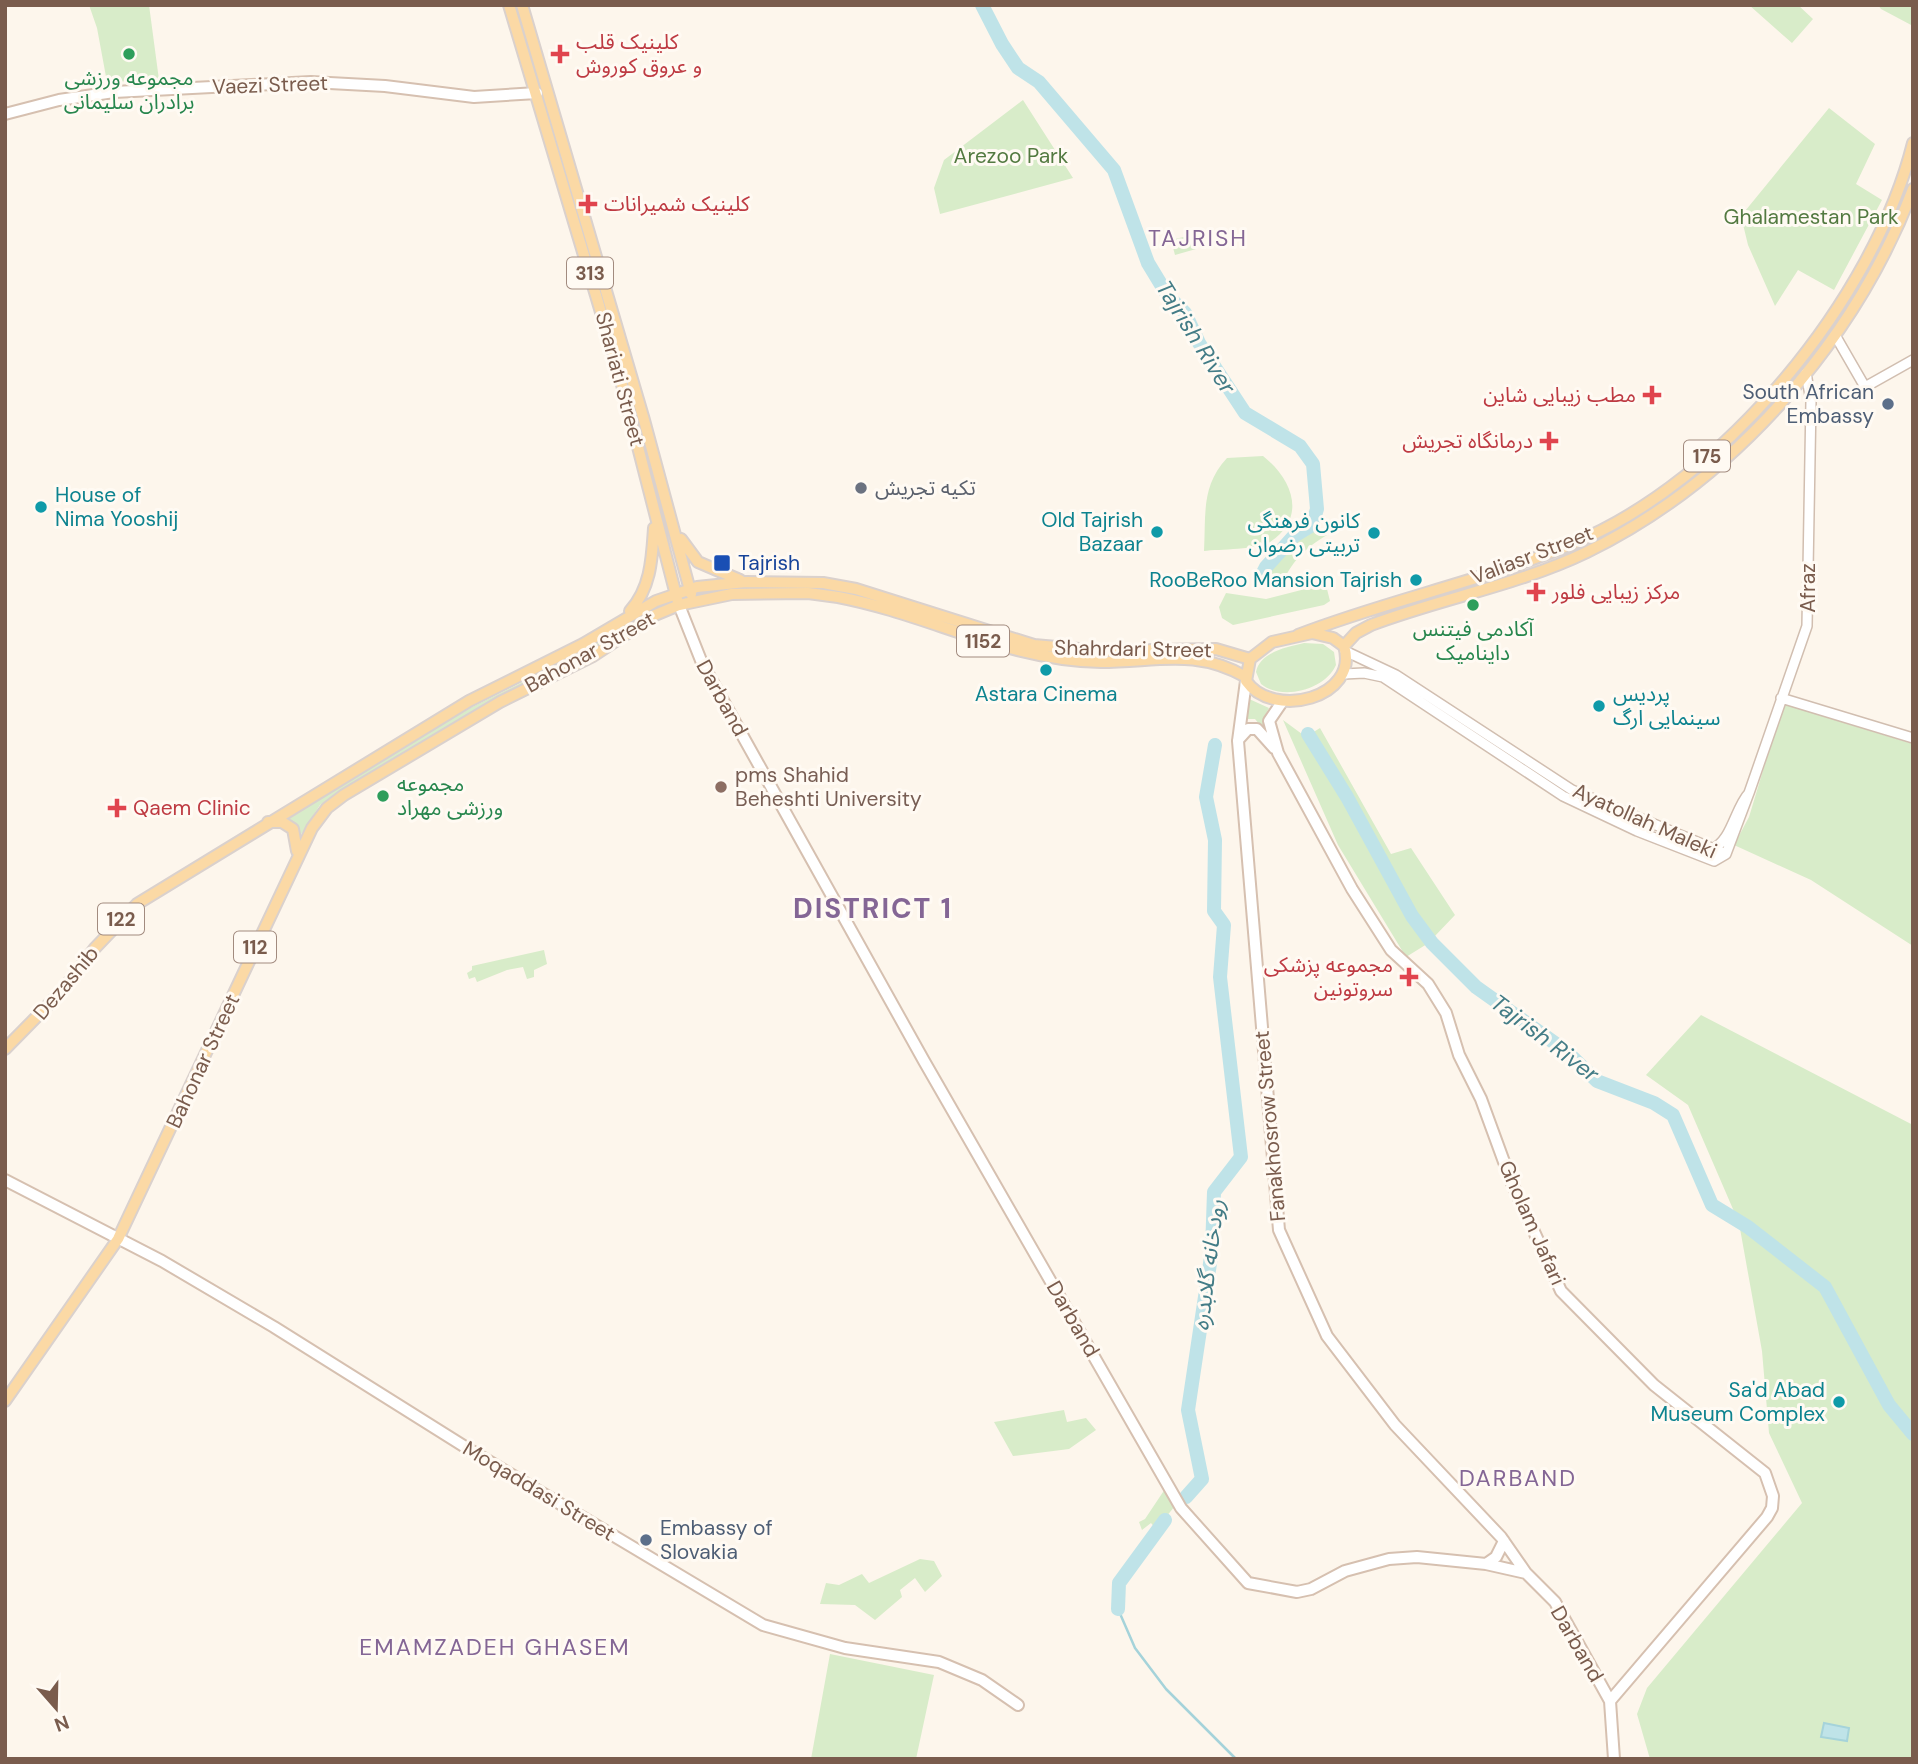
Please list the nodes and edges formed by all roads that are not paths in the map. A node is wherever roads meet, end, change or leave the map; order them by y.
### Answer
1 (509, 5) edge
2 (522, 5) edge
3 (537, 93) junction
4 (5, 114) edge
5 (1913, 143) edge
6 (1913, 188) edge
7 (1835, 335) junction
8 (1913, 360) edge
9 (1806, 373) junction
10 (655, 518) junction
11 (672, 521) junction
12 (676, 540) junction
13 (661, 543) junction
14 (746, 582) junction
15 (675, 593) junction
16 (691, 595) junction
17 (679, 605) junction
18 (621, 621) junction
19 (1298, 635) junction
20 (1344, 648) junction
21 (1250, 659) junction
22 (1344, 674) junction
23 (1246, 679) junction
24 (1781, 698) junction
25 (1282, 702) junction
26 (1913, 738) edge
27 (1238, 741) junction
28 (1278, 753) junction
29 (1749, 793) junction
30 (266, 823) junction
31 (1712, 849) junction
32 (1726, 854) junction
33 (293, 864) junction
34 (5, 1049) edge
35 (5, 1180) edge
36 (118, 1239) junction
37 (5, 1401) edge
38 (1504, 1541) junction
39 (1486, 1564) junction
40 (1527, 1573) junction
41 (1609, 1701) junction
42 (1018, 1705) dead end
43 (1614, 1759) edge

1 - 3 main road, Shariati Street / 313
2 - 11 main road, Shariati Street / 313
3 - 4 main road, Vaezi Street
3 - 10 main road, Shariati Street / 313
5 - 19 main road, Valiasr Street / 175
6 - 7 main road, Valiasr Street / 175
7 - 8 street
7 - 9 main road, Valiasr Street / 175
9 - 20 main road, Valiasr Street / 175
9 - 24 street, Afraz
10 - 13 main road, Shariati Street / 313
10 - 18 main road
11 - 12 main road, Shariati Street / 313
11 - 14 main road
12 - 13 main road
12 - 16 main road, Shariati Street / 313
13 - 15 main road, Shariati Street / 313
14 - 16 main road, Shahrdari Street / 1152
14 - 21 main road, Shahrdari Street / 1152
15 - 16 main road, 1152
15 - 17 main road, Shariati Street
15 - 18 main road, Bahonar Street
16 - 17 main road, 1152
16 - 23 main road, Shahrdari Street / 1152
17 - 33 main road, Bahonar Street / 112
17 - 39 main road, Darband
18 - 30 main road, Bahonar Street
19 - 20 main road
19 - 21 main road
20 - 22 main road
20 - 31 street, Ayatollah Maleki
21 - 23 main road
22 - 25 main road
22 - 32 street, Ayatollah Maleki
23 - 25 main road
23 - 27 main road, Fanakhosrow Street
24 - 26 street
24 - 29 street, Afraz
25 - 28 main road, Gholam Jafari
27 - 28 main road
27 - 38 main road, Fanakhosrow Street
28 - 41 main road, Gholam Jafari
29 - 31 street
29 - 32 street
30 - 33 main road
30 - 34 main road, Dezashib / 122
31 - 32 street, Ayatollah Maleki
33 - 36 main road, Bahonar Street / 112
35 - 36 main road, Moqaddasi Street
36 - 37 main road, Bahonar Street / 112
36 - 42 main road, Moqaddasi Street
38 - 39 main road
38 - 40 main road, Fanakhosrow Street
39 - 40 main road, Darband
40 - 41 main road, Darband
41 - 43 main road, Darband

